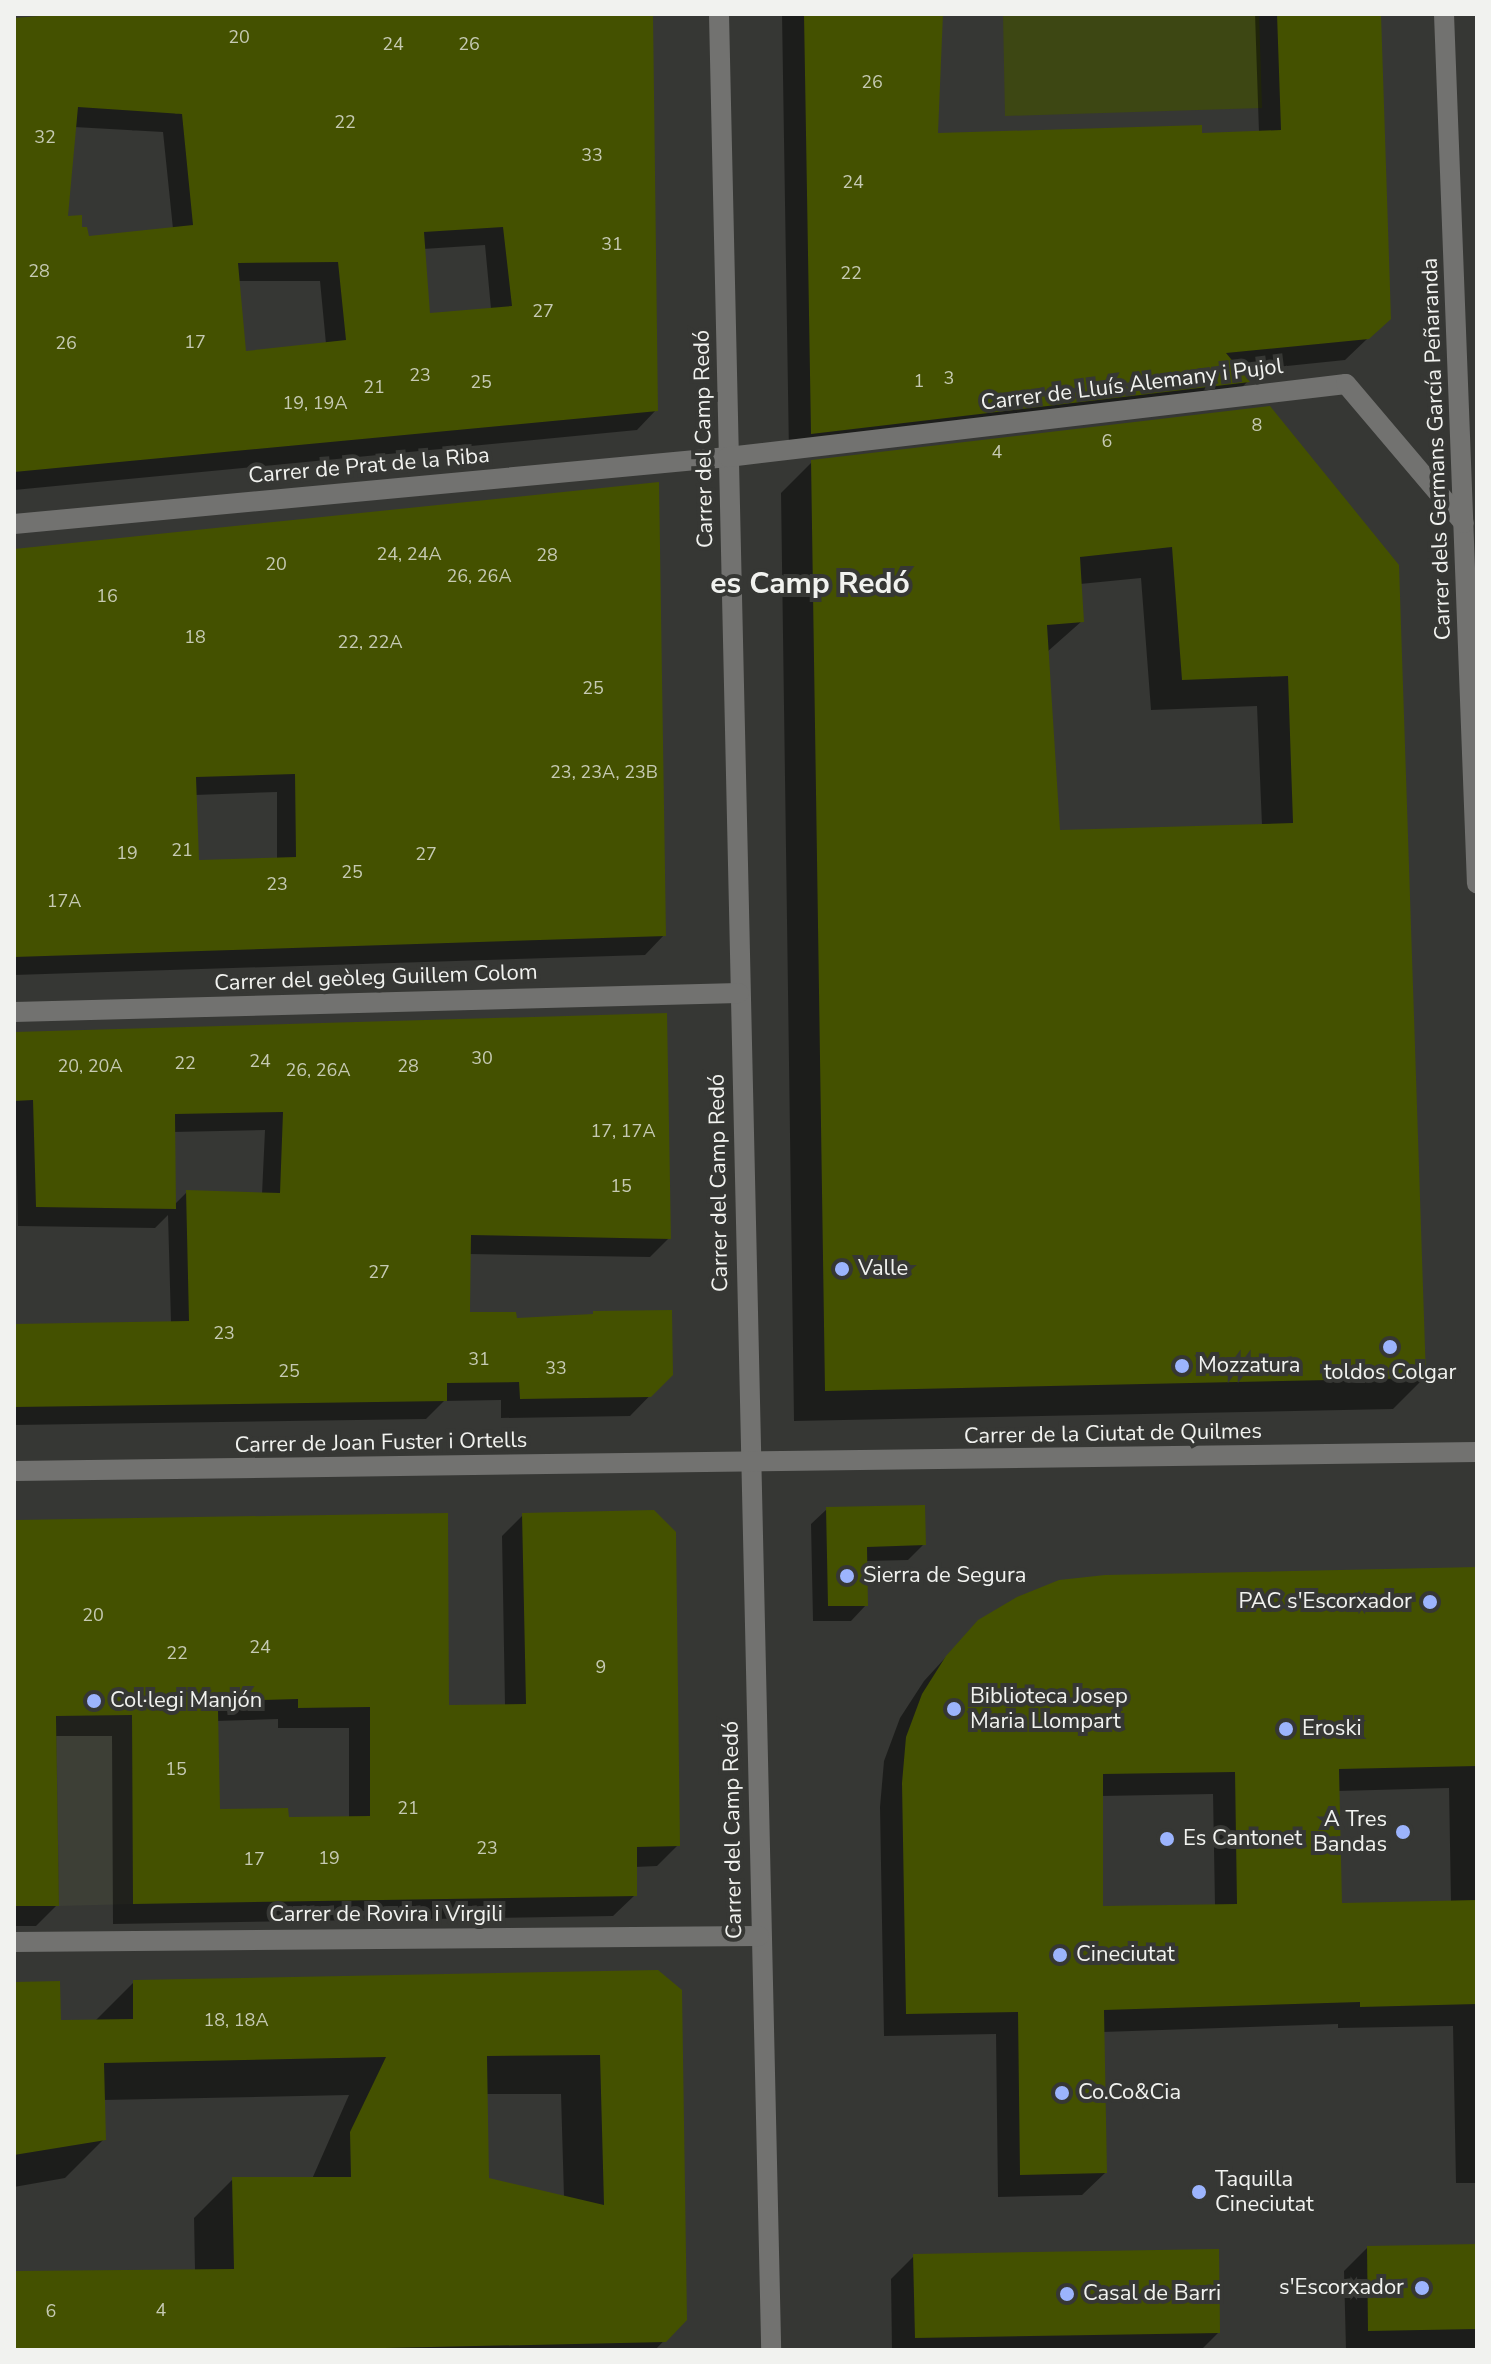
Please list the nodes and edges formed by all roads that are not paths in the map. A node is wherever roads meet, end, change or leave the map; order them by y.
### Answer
1 (719, 14) edge
2 (1444, 14) edge
3 (728, 457) junction
4 (1470, 523) edge
5 (14, 524) edge
6 (1477, 883) edge
7 (739, 993) junction
8 (14, 1012) edge
9 (1477, 1452) edge
10 (749, 1463) junction
11 (14, 1471) edge
12 (759, 1936) junction
13 (14, 1942) edge
14 (771, 2350) edge

1 - 3 street, Carrer del Camp Redó
2 - 4 street, Carrer dels Germans García Peñaranda
3 - 4 street, Carrer de Lluís Alemany i Pujol
3 - 5 street, Carrer de Prat de la Riba
3 - 7 street, Carrer del Camp Redó
4 - 6 street, Carrer dels Germans García Peñaranda
7 - 8 street, Carrer del geòleg Guillem Colom
7 - 10 street, Carrer del Camp Redó
9 - 10 street, Carrer de la Ciutat de Quilmes
10 - 11 street, Carrer de Joan Fuster i Ortells
10 - 12 street, Carrer del Camp Redó
12 - 13 street, Carrer de Rovira i Virgili
12 - 14 street, Carrer del Camp Redó

